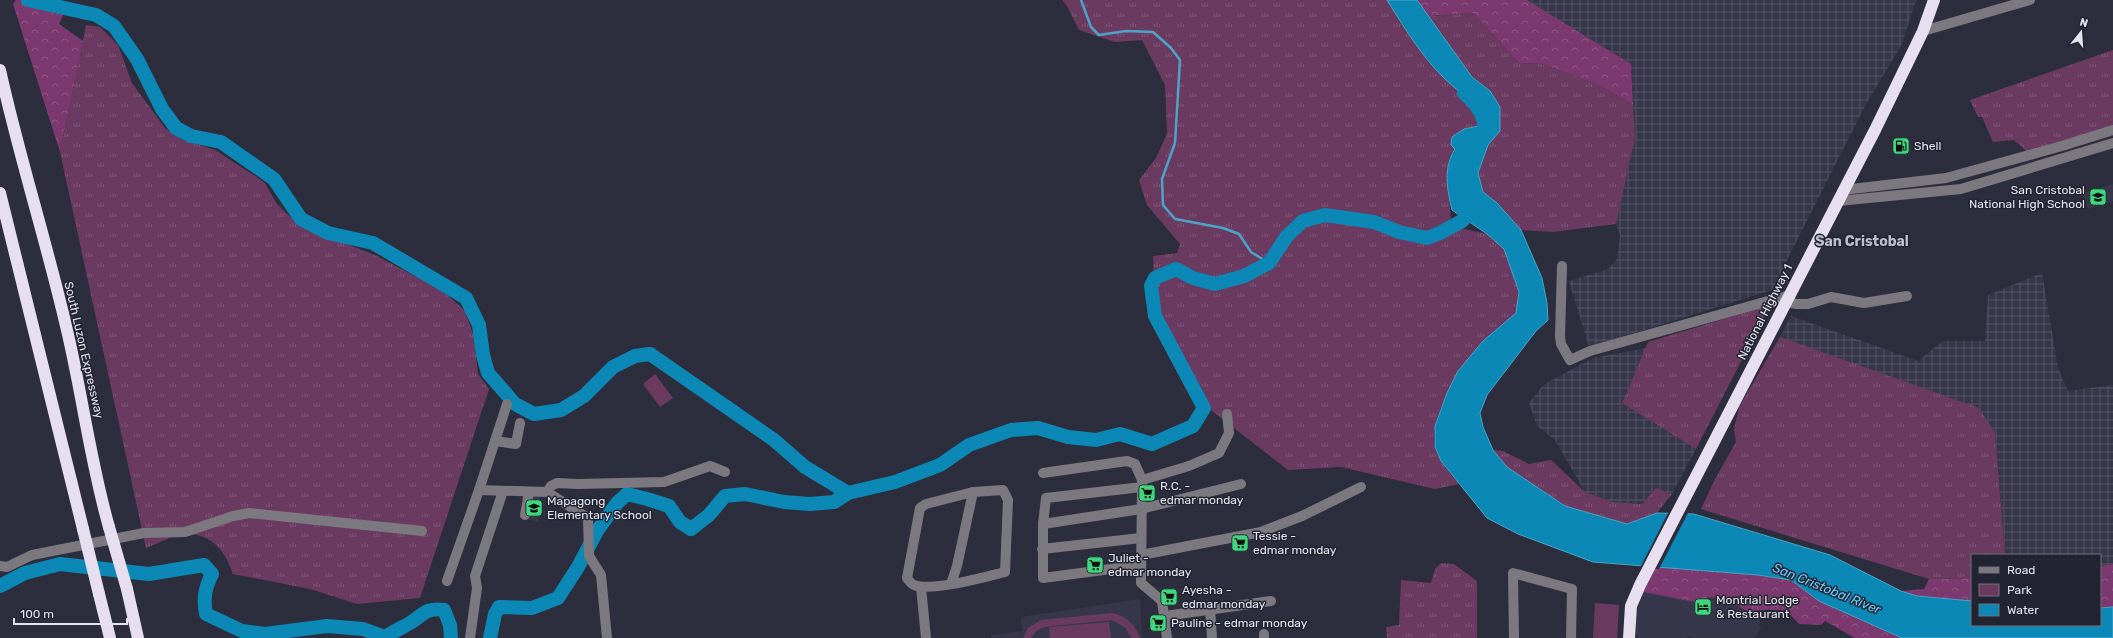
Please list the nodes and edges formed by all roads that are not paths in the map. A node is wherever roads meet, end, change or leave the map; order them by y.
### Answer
1 (1934, 0) edge
2 (2030, 0) edge
3 (1923, 31) junction
4 (0, 70) edge
5 (2113, 130) edge
6 (2113, 143) edge
7 (1844, 190) junction
8 (0, 193) edge
9 (1838, 200) junction
10 (1562, 266) dead end
11 (1907, 296) dead end
12 (1788, 298) junction
13 (507, 404) dead end
14 (1227, 414) dead end
15 (520, 423) dead end
16 (495, 441) junction
17 (725, 472) dead end
18 (1043, 473) dead end
19 (1142, 484) junction
20 (1241, 484) dead end
21 (1361, 487) dead end
22 (479, 490) junction
23 (503, 491) junction
24 (529, 492) junction
25 (547, 492) junction
26 (973, 492) junction
27 (1141, 509) junction
28 (525, 516) dead end
29 (1043, 524) junction
30 (422, 531) dead end
31 (1141, 538) junction
32 (1042, 549) junction
33 (1141, 560) junction
34 (0, 566) edge
35 (447, 581) dead end
36 (951, 584) junction
37 (921, 587) junction
38 (1271, 601) dead end
39 (1210, 609) junction
40 (1166, 616) junction
41 (110, 638) edge
42 (138, 638) edge
43 (470, 638) edge
44 (607, 638) edge
45 (926, 638) edge
46 (1166, 638) edge
47 (1212, 638) edge
48 (1514, 638) edge
49 (1571, 638) edge
50 (1629, 638) edge

1 - 3 highway, National Highway 1
2 - 3 street
3 - 7 highway, National Highway 1
4 - 42 highway, South Luzon Expressway, bridge
5 - 7 street
6 - 9 street
7 - 9 highway, National Highway 1
8 - 41 highway, bridge
9 - 12 highway, National Highway 1
10 - 12 street
11 - 12 street
12 - 50 highway, National Highway 1
13 - 16 street
14 - 19 street
15 - 16 street
16 - 22 street
17 - 25 street
18 - 19 street
19 - 27 street
19 - 29 street
20 - 27 street
21 - 33 street
22 - 23 street
22 - 35 street
23 - 24 street
23 - 43 street
24 - 25 street
24 - 28 street
25 - 44 street
26 - 36 street
26 - 36 street
26 - 37 street
27 - 29 street
27 - 31 street
29 - 32 street
30 - 34 street
31 - 32 street
31 - 33 street
32 - 33 street
33 - 40 street
36 - 37 street
37 - 45 street
38 - 39 street
39 - 40 street
39 - 47 street
40 - 46 street
48 - 49 street

